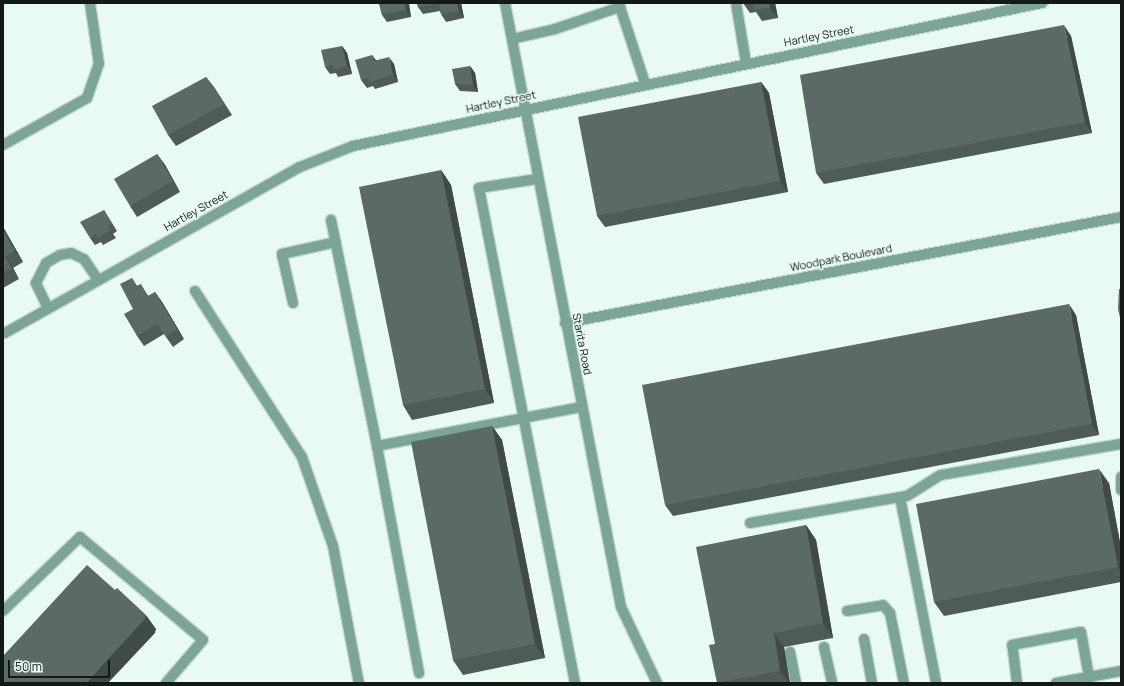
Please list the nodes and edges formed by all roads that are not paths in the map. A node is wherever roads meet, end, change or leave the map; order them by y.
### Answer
1 (90, 3) edge
2 (505, 3) edge
3 (736, 3) edge
4 (1039, 3) edge
5 (623, 5) edge
6 (512, 39) junction
7 (746, 63) junction
8 (645, 84) junction
9 (526, 110) junction
10 (3, 145) edge
11 (537, 179) junction
12 (1121, 217) edge
13 (331, 220) dead end
14 (336, 242) junction
15 (98, 280) junction
16 (195, 291) dead end
17 (293, 303) dead end
18 (48, 308) junction
19 (565, 323) junction
20 (5, 333) dead end
21 (582, 407) junction
22 (522, 418) junction
23 (377, 446) junction
24 (1121, 446) edge
25 (1121, 478) edge
26 (1121, 490) edge
27 (900, 497) junction
28 (750, 523) dead end
29 (3, 611) edge
30 (847, 611) dead end
31 (864, 640) dead end
32 (824, 647) dead end
33 (790, 652) dead end
34 (1121, 672) edge
35 (419, 673) dead end
36 (1089, 677) junction
37 (166, 683) edge
38 (359, 683) edge
39 (575, 683) edge
40 (657, 683) edge
41 (796, 683) edge
42 (832, 683) edge
43 (872, 683) edge
44 (904, 683) edge
45 (936, 683) edge
46 (1017, 683) edge
47 (1060, 683) edge

1 - 10 street
2 - 6 street, Starita Road
3 - 7 street
4 - 7 street, Hartley Street
5 - 6 street
5 - 8 street
6 - 9 street, Starita Road
7 - 8 street, Hartley Street
8 - 9 street, Hartley Street
9 - 11 street, Starita Road
9 - 15 street, Hartley Street
11 - 19 street, Starita Road
11 - 22 street
12 - 19 street, Woodpark Boulevard
13 - 14 street
14 - 17 street
14 - 23 street
15 - 18 street, Hartley Street
15 - 18 street
16 - 38 street
18 - 20 street, Hartley Street
19 - 21 street, Starita Road
21 - 22 street
21 - 40 street, Starita Road
22 - 23 street
22 - 39 street
23 - 35 street
24 - 27 street
25 - 26 street
27 - 28 street
27 - 45 street
29 - 37 street
30 - 44 street
31 - 43 street
32 - 42 street
33 - 41 street
34 - 36 street
36 - 46 street
36 - 47 street

